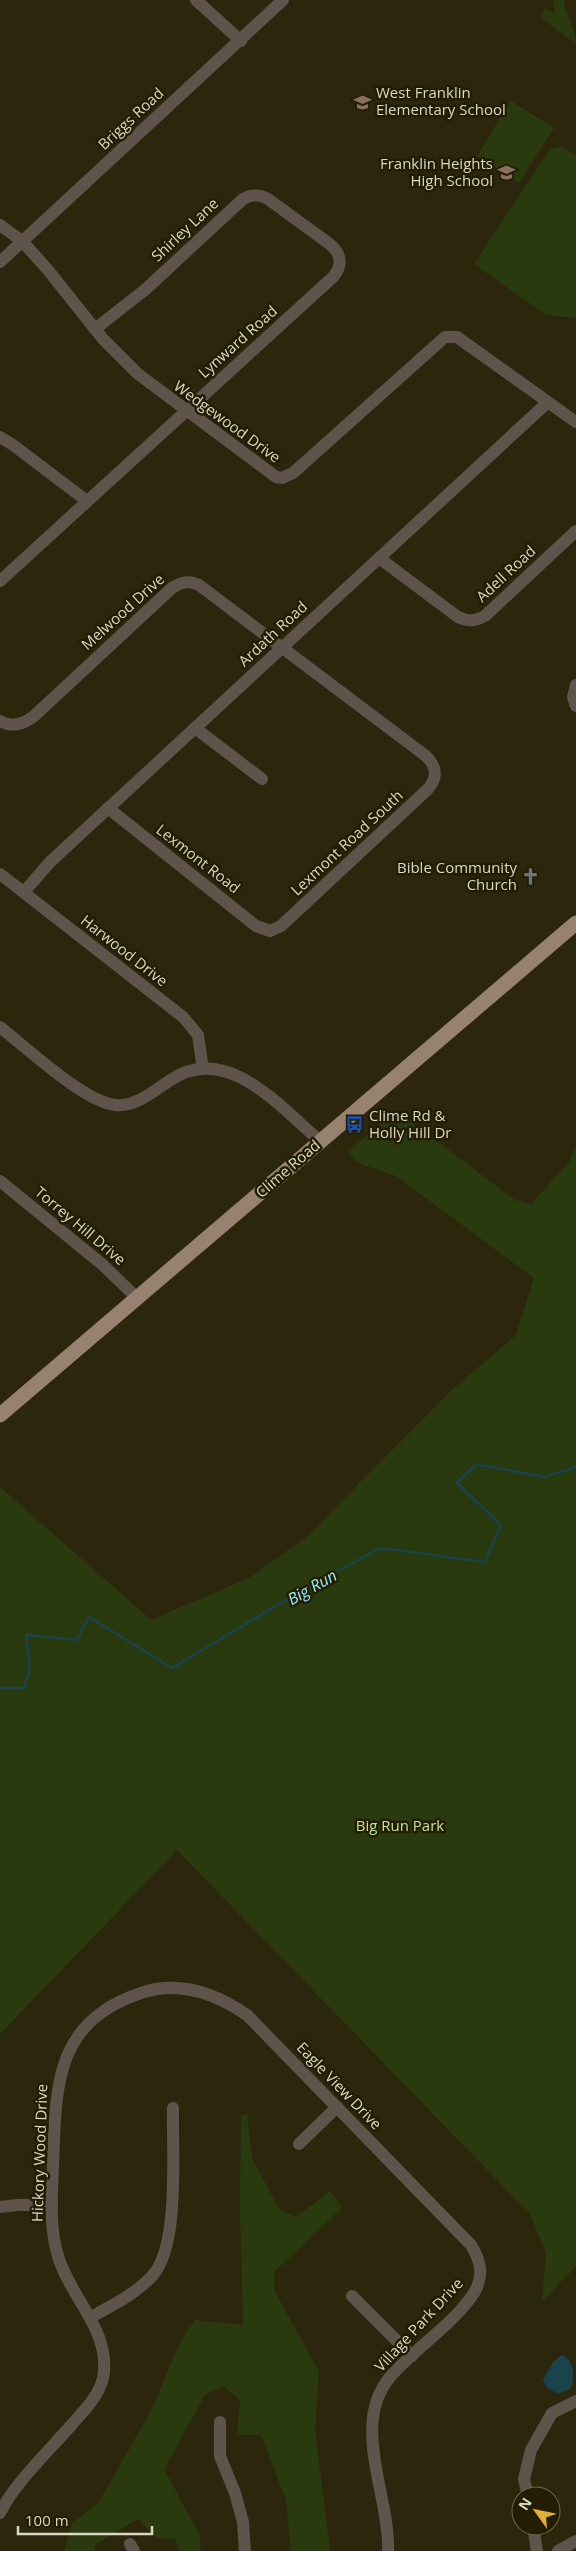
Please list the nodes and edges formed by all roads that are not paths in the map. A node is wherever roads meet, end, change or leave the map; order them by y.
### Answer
1 (196, 0) edge
2 (283, 0) edge
3 (240, 41) junction
4 (303, 224) joint
5 (0, 226) edge
6 (22, 241) junction
7 (0, 262) edge
8 (95, 329) junction
9 (548, 402) junction
10 (185, 412) junction
11 (576, 422) edge
12 (0, 437) edge
13 (87, 501) junction
14 (576, 531) edge
15 (379, 558) junction
16 (0, 582) edge
17 (282, 648) junction
18 (576, 685) edge
19 (576, 706) edge
20 (0, 721) edge
21 (195, 728) junction
22 (436, 770) joint
23 (262, 779) dead end
24 (108, 808) junction
25 (0, 874) edge
26 (24, 892) junction
27 (576, 923) edge
28 (270, 931) joint
29 (0, 1027) edge
30 (203, 1069) junction
31 (320, 1141) junction
32 (0, 1181) edge
33 (137, 1298) junction
34 (0, 1415) edge
35 (138, 1994) joint
36 (337, 2107) junction
37 (173, 2108) dead end
38 (299, 2144) dead end
39 (52, 2205) junction
40 (0, 2207) edge
41 (481, 2267) joint
42 (352, 2296) dead end
43 (90, 2318) junction
44 (412, 2356) junction
45 (576, 2400) edge
46 (220, 2422) dead end
47 (526, 2486) edge
48 (0, 2512) edge
49 (535, 2536) edge
50 (576, 2540) edge
51 (244, 2551) edge
52 (388, 2551) edge
53 (537, 2551) edge
54 (558, 2551) edge

1 - 3 street
2 - 3 street, Briggs Road
3 - 6 street, Briggs Road
4 - 8 street, Shirley Lane
4 - 10 street, Lynward Road
5 - 6 street, Wedgewood Drive
6 - 7 street, Briggs Road
6 - 8 street, Wedgewood Drive
8 - 10 street, Wedgewood Drive
9 - 10 street, Wedgewood Drive
9 - 11 street, Wedgewood Drive
9 - 15 street, Ardath Road
10 - 13 street, Lynward Road
12 - 13 street
13 - 16 street, Lynward Road
14 - 15 street, Adell Road
15 - 17 street, Ardath Road
17 - 20 street, Melwood Drive
17 - 21 street, Ardath Road
17 - 22 street, Melwood Drive
18 - 19 street
21 - 23 street
21 - 24 street, Ardath Road
22 - 28 street, Lexmont Road South
24 - 26 street, Ardath Road
24 - 28 street, Lexmont Road
25 - 26 street, Harwood Drive
26 - 30 street, Harwood Drive
27 - 31 main road, Clime Road
29 - 30 street
30 - 31 street
31 - 33 main road, Clime Road
32 - 33 street, Torrey Hill Drive
33 - 34 main road, Clime Road
35 - 36 street, Eagle View Drive
35 - 39 street, Hickory Wood Drive
36 - 38 street
36 - 41 street, Eagle View Drive
37 - 43 street
39 - 40 street
39 - 43 street, Hickory Wood Drive
41 - 44 street, Village Park Drive
42 - 44 street
43 - 48 street, Hickory Wood Drive
44 - 52 street, Village Park Drive
45 - 47 street
46 - 51 street
49 - 53 street
50 - 54 street

